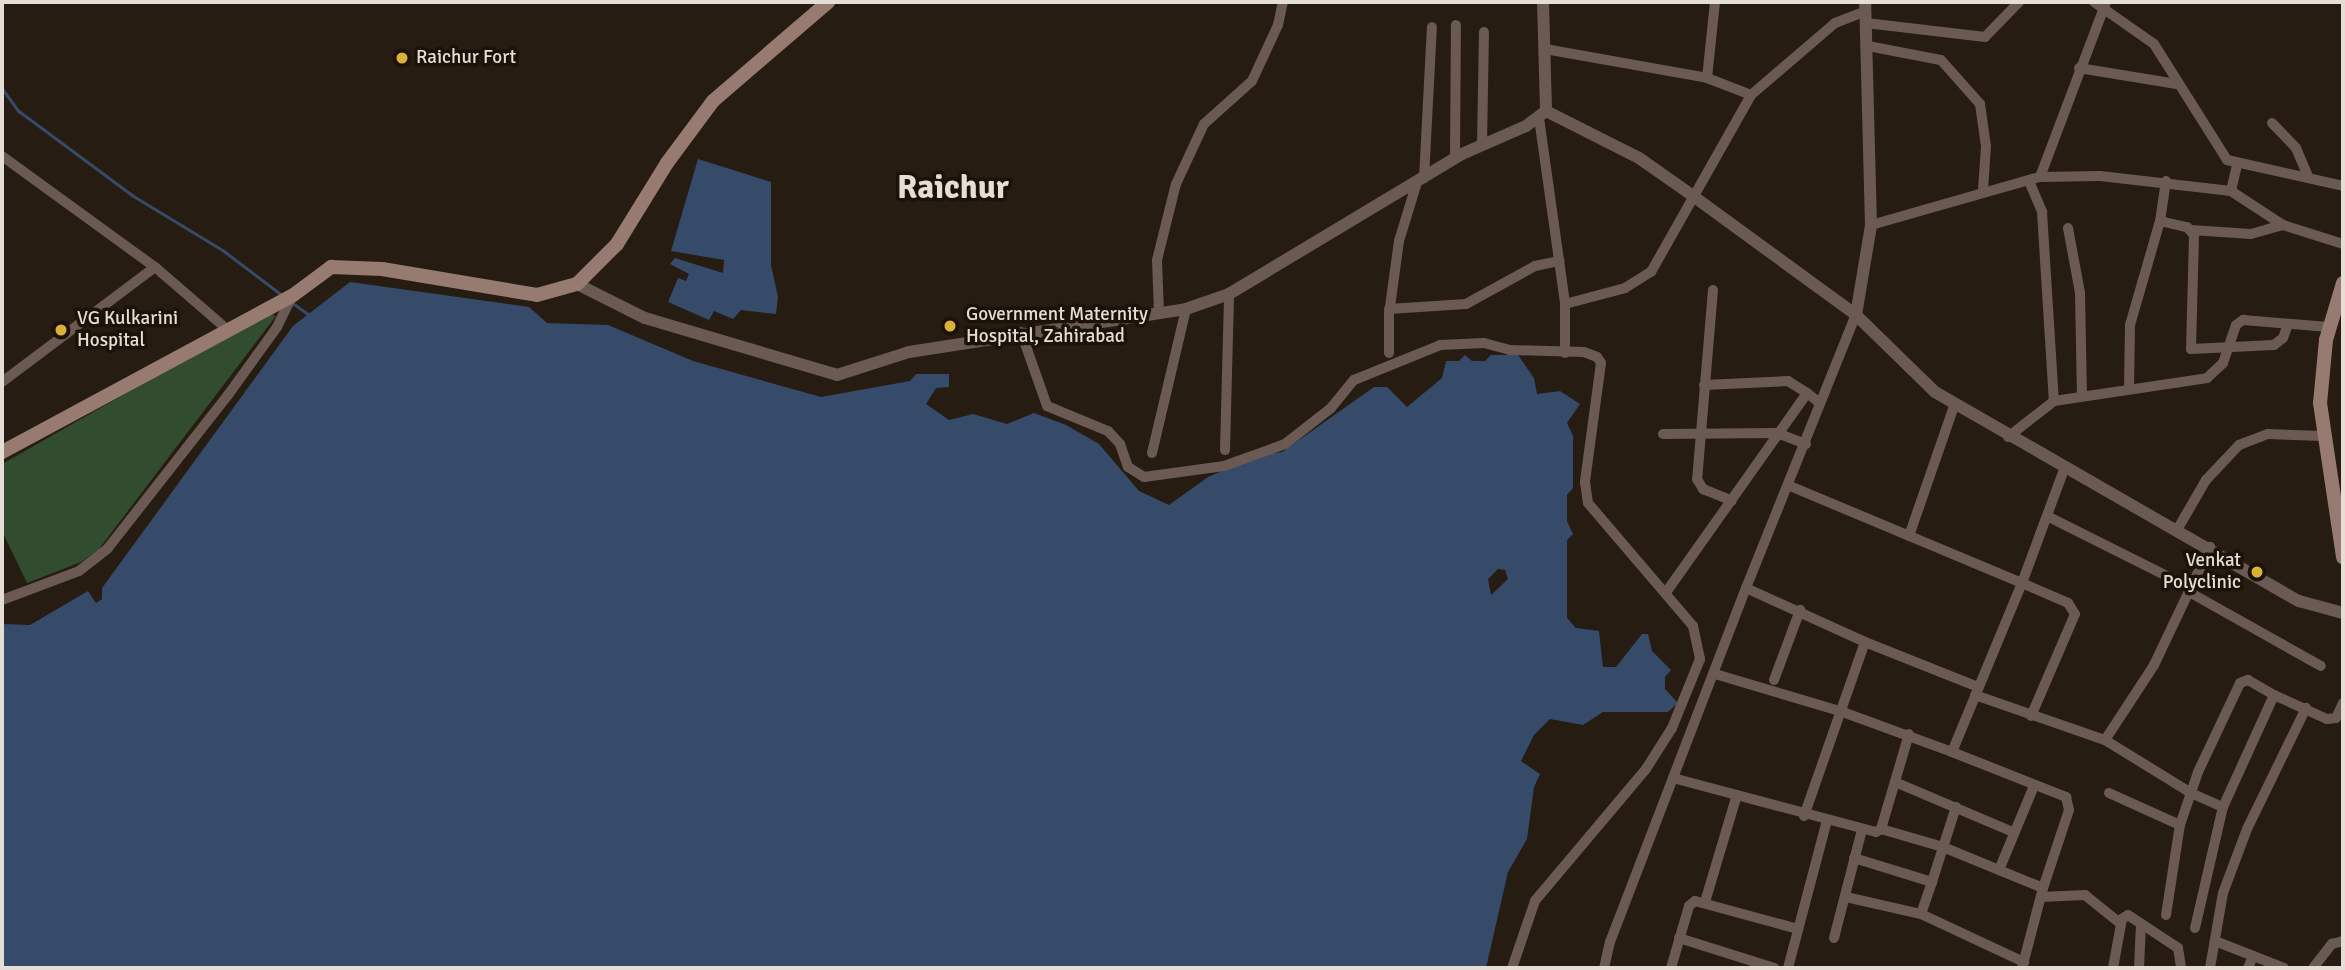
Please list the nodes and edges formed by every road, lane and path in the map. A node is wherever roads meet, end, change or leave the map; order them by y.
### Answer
1 (828, 2) edge
2 (1283, 2) edge
3 (1544, 2) edge
4 (1715, 2) edge
5 (2020, 2) edge
6 (2094, 2) edge
7 (2106, 6) edge
8 (1866, 12) edge
9 (1456, 24) dead end
10 (1432, 27) dead end
11 (1484, 32) dead end
12 (1868, 46) junction
13 (1545, 49) junction
14 (2079, 68) junction
15 (1707, 78) junction
16 (2177, 84) junction
17 (1751, 95) junction
18 (1542, 115) junction
19 (2272, 123) dead end
20 (1482, 145) junction
21 (2, 156) edge
22 (1455, 158) junction
23 (2237, 164) junction
24 (2308, 176) junction
25 (2040, 177) junction
26 (1420, 180) junction
27 (2029, 181) junction
28 (2165, 181) junction
29 (2343, 186) edge
30 (1983, 190) junction
31 (2231, 191) junction
32 (1693, 196) junction
33 (2160, 221) junction
34 (1871, 225) junction
35 (2283, 225) junction
36 (2068, 228) dead end
37 (2191, 230) junction
38 (2343, 244) edge
39 (1559, 261) junction
40 (155, 267) junction
41 (2343, 283) edge
42 (577, 284) junction
43 (1713, 290) dead end
44 (295, 293) junction
45 (1228, 294) junction
46 (2340, 300) edge
47 (1566, 304) junction
48 (1186, 309) junction
49 (1389, 309) junction
50 (1159, 314) junction
51 (1856, 315) junction
52 (2288, 324) junction
53 (2329, 327) junction
54 (228, 330) junction
55 (1021, 332) junction
56 (2227, 350) junction
57 (1389, 353) dead end
58 (1565, 353) junction
59 (2, 382) edge
60 (1704, 385) junction
61 (2129, 389) junction
62 (1807, 393) junction
63 (2082, 393) junction
64 (2054, 401) junction
65 (1820, 403) junction
66 (1955, 403) junction
67 (1699, 433) junction
68 (1777, 433) junction
69 (1662, 434) dead end
70 (2322, 436) junction
71 (2008, 437) junction
72 (1805, 444) junction
73 (1225, 450) dead end
74 (2, 452) edge
75 (1152, 453) dead end
76 (2065, 467) junction
77 (1790, 486) junction
78 (1732, 502) junction
79 (2338, 509) edge
80 (2049, 517) junction
81 (2177, 530) junction
82 (1909, 537) junction
83 (2210, 547) junction
84 (2343, 557) edge
85 (2022, 583) junction
86 (1746, 588) junction
87 (1667, 590) junction
88 (2190, 590) junction
89 (2, 600) edge
90 (1800, 610) junction
91 (2343, 613) edge
92 (1866, 642) junction
93 (2321, 666) dead end
94 (1715, 674) junction
95 (1774, 680) dead end
96 (1977, 691) junction
97 (2274, 695) junction
98 (2343, 703) edge
99 (2305, 708) junction
100 (1840, 711) junction
101 (2031, 716) junction
102 (1909, 734) junction
103 (2105, 740) junction
104 (1952, 752) junction
105 (1673, 778) junction
106 (1895, 782) junction
107 (2034, 786) junction
108 (2109, 793) dead end
109 (2190, 793) junction
110 (1736, 797) junction
111 (1956, 807) junction
112 (2223, 807) junction
113 (1804, 816) junction
114 (1827, 820) junction
115 (2179, 825) junction
116 (1881, 829) junction
117 (1862, 830) junction
118 (2013, 832) junction
119 (1943, 847) junction
120 (1854, 858) junction
121 (1999, 870) junction
122 (1932, 882) junction
123 (2042, 892) junction
124 (1846, 897) junction
125 (1705, 902) junction
126 (1921, 914) junction
127 (2166, 915) dead end
128 (2121, 924) junction
129 (2141, 925) junction
130 (2195, 928) dead end
131 (1798, 929) junction
132 (1834, 937) dead end
133 (1679, 938) junction
134 (2343, 940) edge
135 (2215, 941) junction
136 (2252, 956) junction
137 (2023, 965) edge
138 (1513, 968) edge
139 (1604, 968) edge
140 (1671, 968) edge
141 (1774, 968) edge
142 (1788, 968) edge
143 (2113, 968) edge
144 (2139, 968) edge
145 (2180, 968) edge
146 (2210, 968) edge
147 (2248, 968) edge
148 (2284, 968) edge
149 (2314, 968) edge

1 - 42 main road
2 - 50 street
3 - 13 street
4 - 15 street
5 - 8 street
6 - 7 street
7 - 14 street
7 - 16 street
8 - 12 street
8 - 17 street
9 - 22 street
10 - 26 street
11 - 20 street
12 - 30 street
12 - 34 street
13 - 15 street
13 - 18 street
14 - 16 street
14 - 25 street
15 - 17 street
16 - 23 street
17 - 32 street
18 - 20 street
18 - 32 street
18 - 39 street
19 - 24 street
20 - 22 street
21 - 40 street
22 - 26 street
23 - 24 street
23 - 31 street
24 - 29 street
25 - 27 street
25 - 28 street
26 - 45 street
26 - 49 street
27 - 30 street
27 - 64 street
28 - 31 street
28 - 33 street
30 - 34 street
31 - 35 street
32 - 47 street
32 - 51 street
33 - 37 street
33 - 61 street
34 - 51 street
35 - 37 street
35 - 38 street
36 - 63 street
37 - 56 street
39 - 47 street
39 - 49 street
40 - 54 street
40 - 59 street
41 - 46 main road
42 - 44 main road
42 - 55 street
43 - 60 street
44 - 54 main road
44 - 89 street
45 - 48 street
45 - 73 street
46 - 53 main road
47 - 58 street
48 - 50 street
48 - 75 street
49 - 57 street
50 - 55 street
51 - 65 street
51 - 66 street
52 - 53 street
52 - 56 street
52 - 56 street
53 - 70 main road
54 - 74 main road
55 - 58 street
56 - 61 street
58 - 87 street
60 - 62 street
60 - 67 street
61 - 63 street
62 - 65 street
62 - 68 street
63 - 64 street
64 - 71 street
65 - 72 street
66 - 71 street
66 - 82 street
67 - 68 street
67 - 69 street
67 - 78 street
68 - 72 street
68 - 78 street
70 - 79 main road
70 - 81 street
71 - 76 street
72 - 77 street
76 - 80 street
76 - 81 street
77 - 82 street
77 - 86 street
78 - 87 street
79 - 84 main road
80 - 85 street
80 - 88 street
81 - 83 street
82 - 85 street
83 - 88 street
83 - 91 street
85 - 96 street
85 - 101 street
86 - 90 street
86 - 94 street
87 - 138 street
88 - 93 street
88 - 103 street
90 - 92 street
90 - 95 street
92 - 96 street
92 - 100 street
94 - 100 street
94 - 105 street
96 - 101 street
96 - 104 street
97 - 99 street
97 - 109 street
97 - 112 street
98 - 99 street
99 - 135 street
100 - 102 street
100 - 113 street
101 - 103 street
102 - 104 street
102 - 106 street
103 - 109 street
104 - 107 street
105 - 110 street
105 - 139 street
106 - 111 street
106 - 116 street
107 - 118 street
107 - 123 street
108 - 115 street
109 - 112 street
109 - 115 street
110 - 113 street
110 - 125 street
111 - 118 street
111 - 119 street
112 - 130 street
113 - 114 street
114 - 117 street
114 - 131 street
115 - 127 street
116 - 117 street
116 - 119 street
117 - 120 street
118 - 121 street
119 - 121 street
119 - 122 street
120 - 122 street
120 - 124 street
121 - 123 street
122 - 126 street
123 - 128 street
123 - 137 street
124 - 126 street
124 - 132 street
125 - 131 street
125 - 133 street
126 - 137 street
128 - 129 street
128 - 143 street
129 - 144 street
129 - 145 street
131 - 142 street
133 - 140 street
133 - 141 street
134 - 149 street
135 - 136 street
135 - 146 street
136 - 147 street
136 - 148 street

